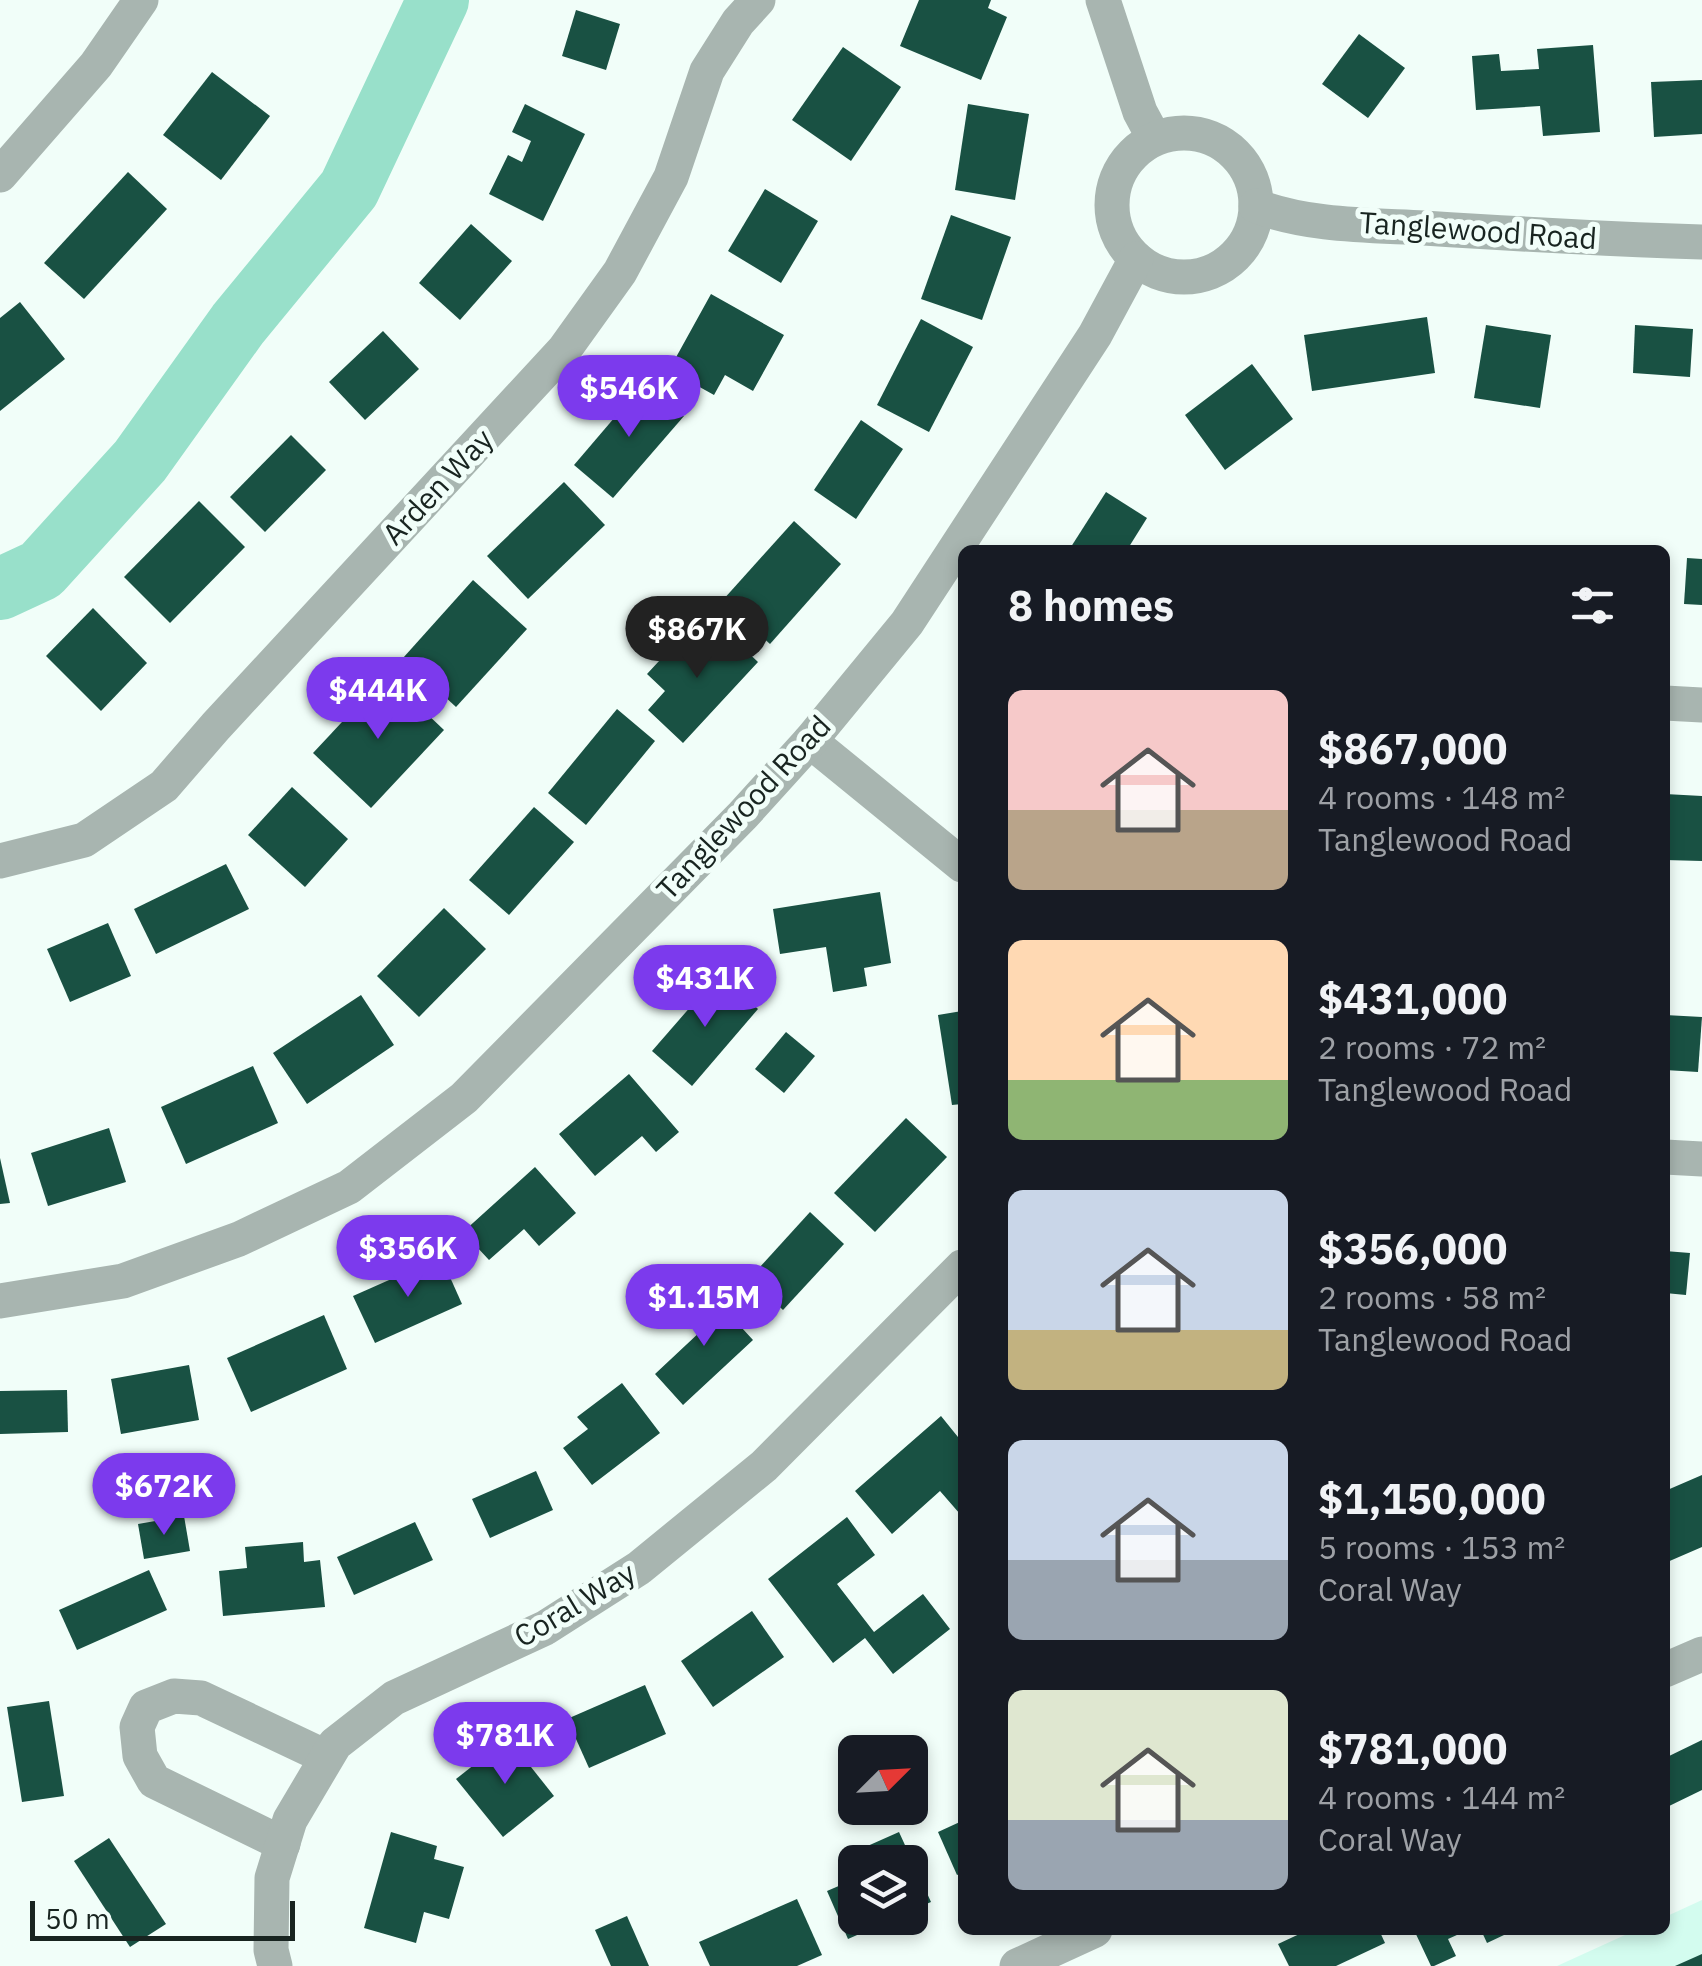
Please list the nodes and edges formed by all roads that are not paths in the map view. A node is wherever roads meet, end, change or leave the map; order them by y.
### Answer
1 (141, 0) edge
2 (758, 0) edge
3 (1103, 0) edge
4 (1154, 138) junction
5 (0, 175) edge
6 (1256, 206) junction
7 (1702, 242) edge
8 (1136, 259) junction
9 (1670, 702) edge
10 (1702, 705) edge
11 (810, 742) junction
12 (0, 861) edge
13 (958, 861) edge
14 (1670, 1158) edge
15 (1702, 1159) edge
16 (958, 1270) edge
17 (0, 1301) edge
18 (1702, 1654) edge
19 (1670, 1668) edge
20 (326, 1757) junction
21 (282, 1844) junction
22 (1085, 1935) edge
23 (274, 1966) edge
24 (1016, 1966) edge

1 - 5 street
2 - 12 street, Arden Way
3 - 4 street
4 - 6 street
4 - 8 street
6 - 7 street, Tanglewood Road
6 - 8 street
8 - 11 street, Tanglewood Road
9 - 10 street
11 - 13 street
11 - 17 street, Tanglewood Road
14 - 15 street
16 - 20 street, Coral Way
18 - 19 street
20 - 21 street, Coral Way
20 - 21 street
21 - 23 street, Coral Way
22 - 24 street

